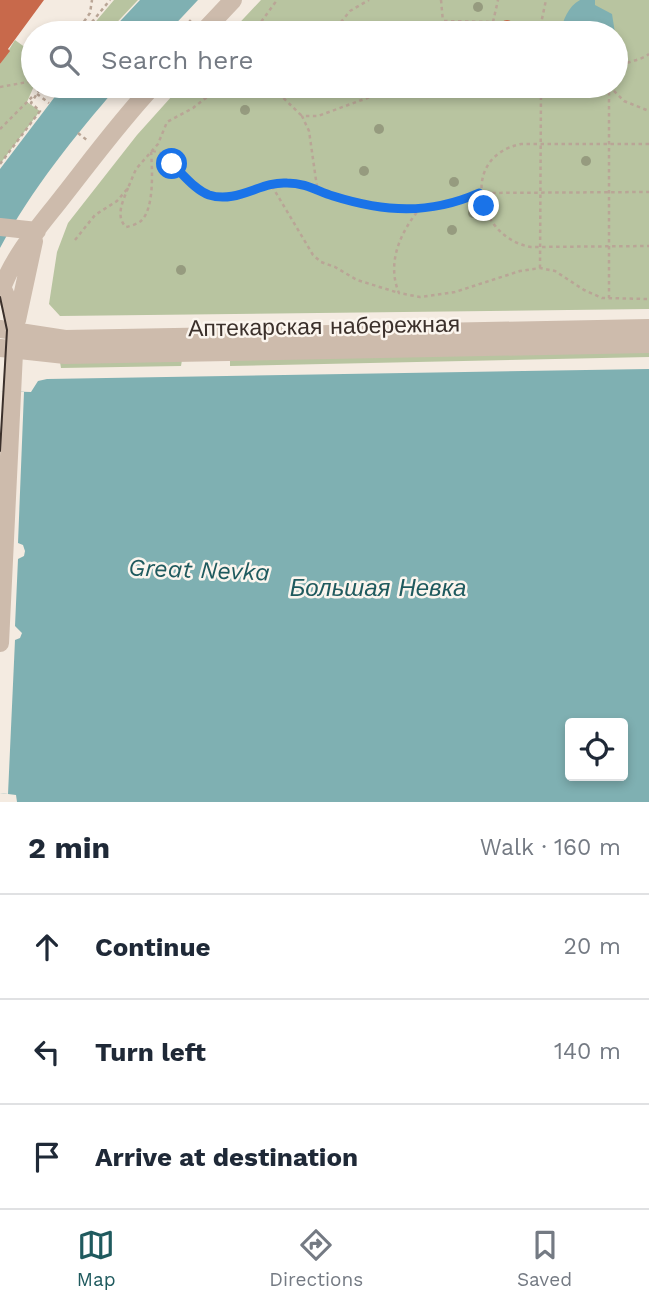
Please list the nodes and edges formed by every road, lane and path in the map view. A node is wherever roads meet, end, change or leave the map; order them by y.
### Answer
1 (92, 0) edge
2 (110, 0) edge
3 (233, 0) edge
4 (278, 0) edge
5 (369, 0) edge
6 (441, 0) edge
7 (498, 0) edge
8 (546, 0) edge
9 (84, 21) edge
10 (93, 21) edge
11 (213, 21) edge
12 (262, 21) edge
13 (341, 21) edge
14 (444, 21) edge
15 (493, 21) edge
16 (541, 21) edge
17 (649, 54) edge
18 (628, 63) edge
19 (21, 83) edge
20 (0, 87) edge
21 (31, 98) edge
22 (34, 98) edge
23 (43, 98) edge
24 (143, 98) edge
25 (206, 98) edge
26 (283, 98) edge
27 (367, 98) edge
28 (541, 98) edge
29 (609, 98) edge
30 (621, 98) edge
31 (49, 103) dead end
32 (649, 111) edge
33 (302, 116) junction
34 (0, 129) edge
35 (78, 133) dead end
36 (88, 141) dead end
37 (541, 144) junction
38 (609, 144) junction
39 (649, 144) edge
40 (152, 150) junction
41 (0, 164) edge
42 (272, 185) junction
43 (128, 188) junction
44 (317, 188) junction
45 (540, 192) junction
46 (609, 192) junction
47 (649, 192) edge
48 (479, 193) junction
49 (421, 207) junction
50 (5, 228) edge
51 (37, 231) junction
52 (75, 240) dead end
53 (541, 246) junction
54 (649, 246) edge
55 (610, 247) junction
56 (541, 268) junction
57 (1, 287) edge
58 (399, 293) junction
59 (609, 298) junction
60 (649, 299) edge
61 (649, 328) edge
62 (7, 340) edge
63 (649, 344) edge
64 (0, 643) edge

1 - 9 path
2 - 10 path
3 - 11 street
4 - 12 path
5 - 13 path
6 - 14 path
7 - 15 path
8 - 16 path
17 - 18 path
19 - 20 path
21 - 34 path
22 - 41 path
23 - 31 path
24 - 51 street
25 - 40 path
26 - 33 path
27 - 33 path
28 - 37 path
29 - 38 path
30 - 32 path
33 - 44 path
35 - 36 path
37 - 38 path
37 - 45 path
37 - 48 path
38 - 39 path
38 - 46 path
40 - 42 path
40 - 43 path
40 - 43 path
42 - 44 path
42 - 58 path
43 - 52 path
44 - 49 path
45 - 46 path
45 - 48 path
45 - 53 path
46 - 47 path
46 - 55 path
48 - 49 path
48 - 53 path
49 - 58 path
50 - 51 street
51 - 57 street
51 - 62 street
53 - 55 path
53 - 56 path
54 - 55 path
55 - 59 path
56 - 58 path
56 - 59 path
57 - 62 street
59 - 60 path
61 - 62 street, Аптекарская набережная
62 - 63 street, Аптекарская набережная
62 - 64 street

